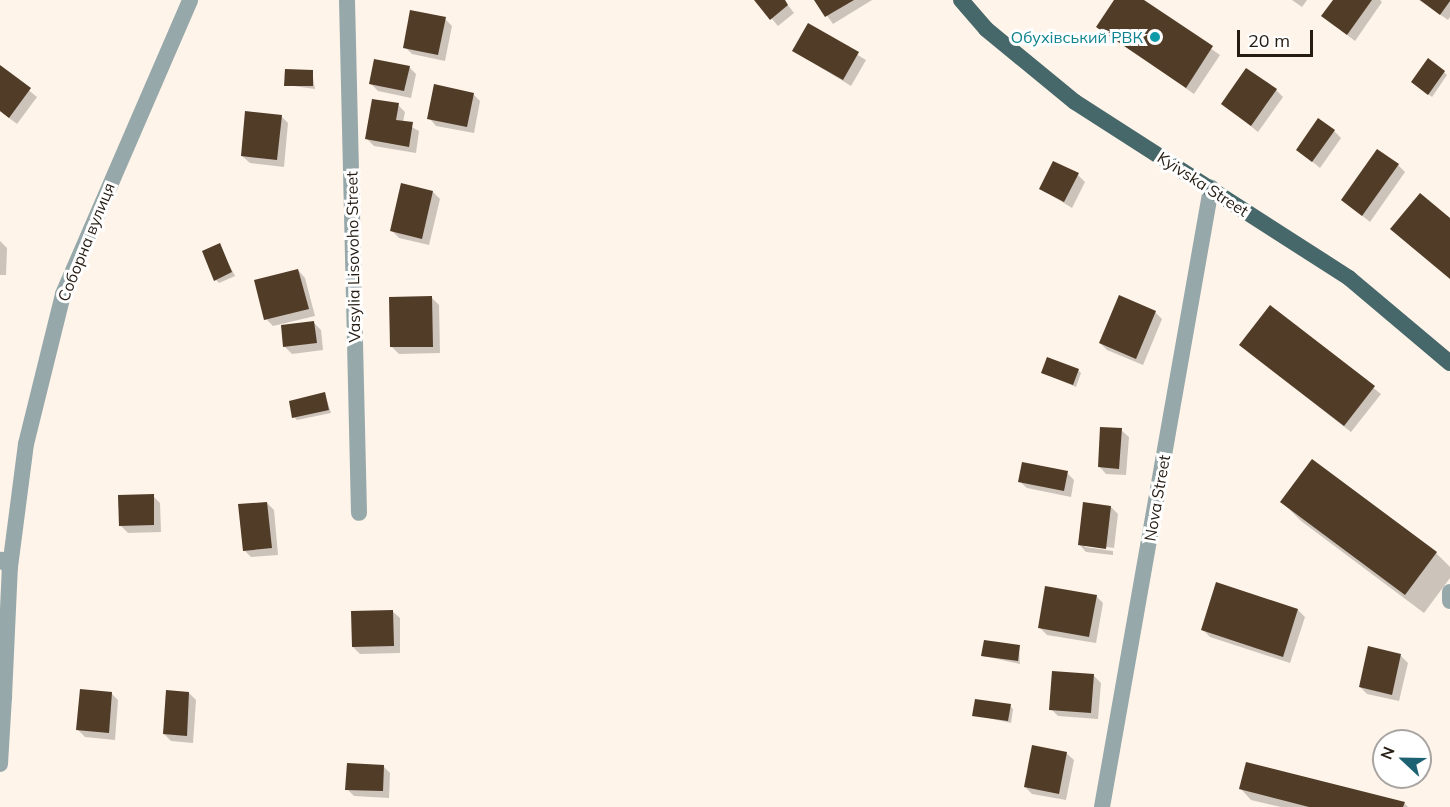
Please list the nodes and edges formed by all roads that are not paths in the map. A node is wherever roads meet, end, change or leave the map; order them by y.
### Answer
1 (190, 0) edge
2 (347, 0) edge
3 (961, 0) edge
4 (1211, 188) junction
5 (1450, 363) edge
6 (359, 513) dead end
7 (5, 563) edge
8 (1450, 592) edge
9 (1450, 601) edge
10 (2, 699) edge
11 (0, 764) edge
12 (1102, 807) edge

1 - 7 street, Соборна вулиця
2 - 6 street, Vasylia Lisovoho Street
3 - 4 main road, Kyivska Street
4 - 5 main road, Kyivska Street
4 - 12 street, Nova Street
7 - 10 street, Соборна вулиця
8 - 9 street
10 - 11 street

